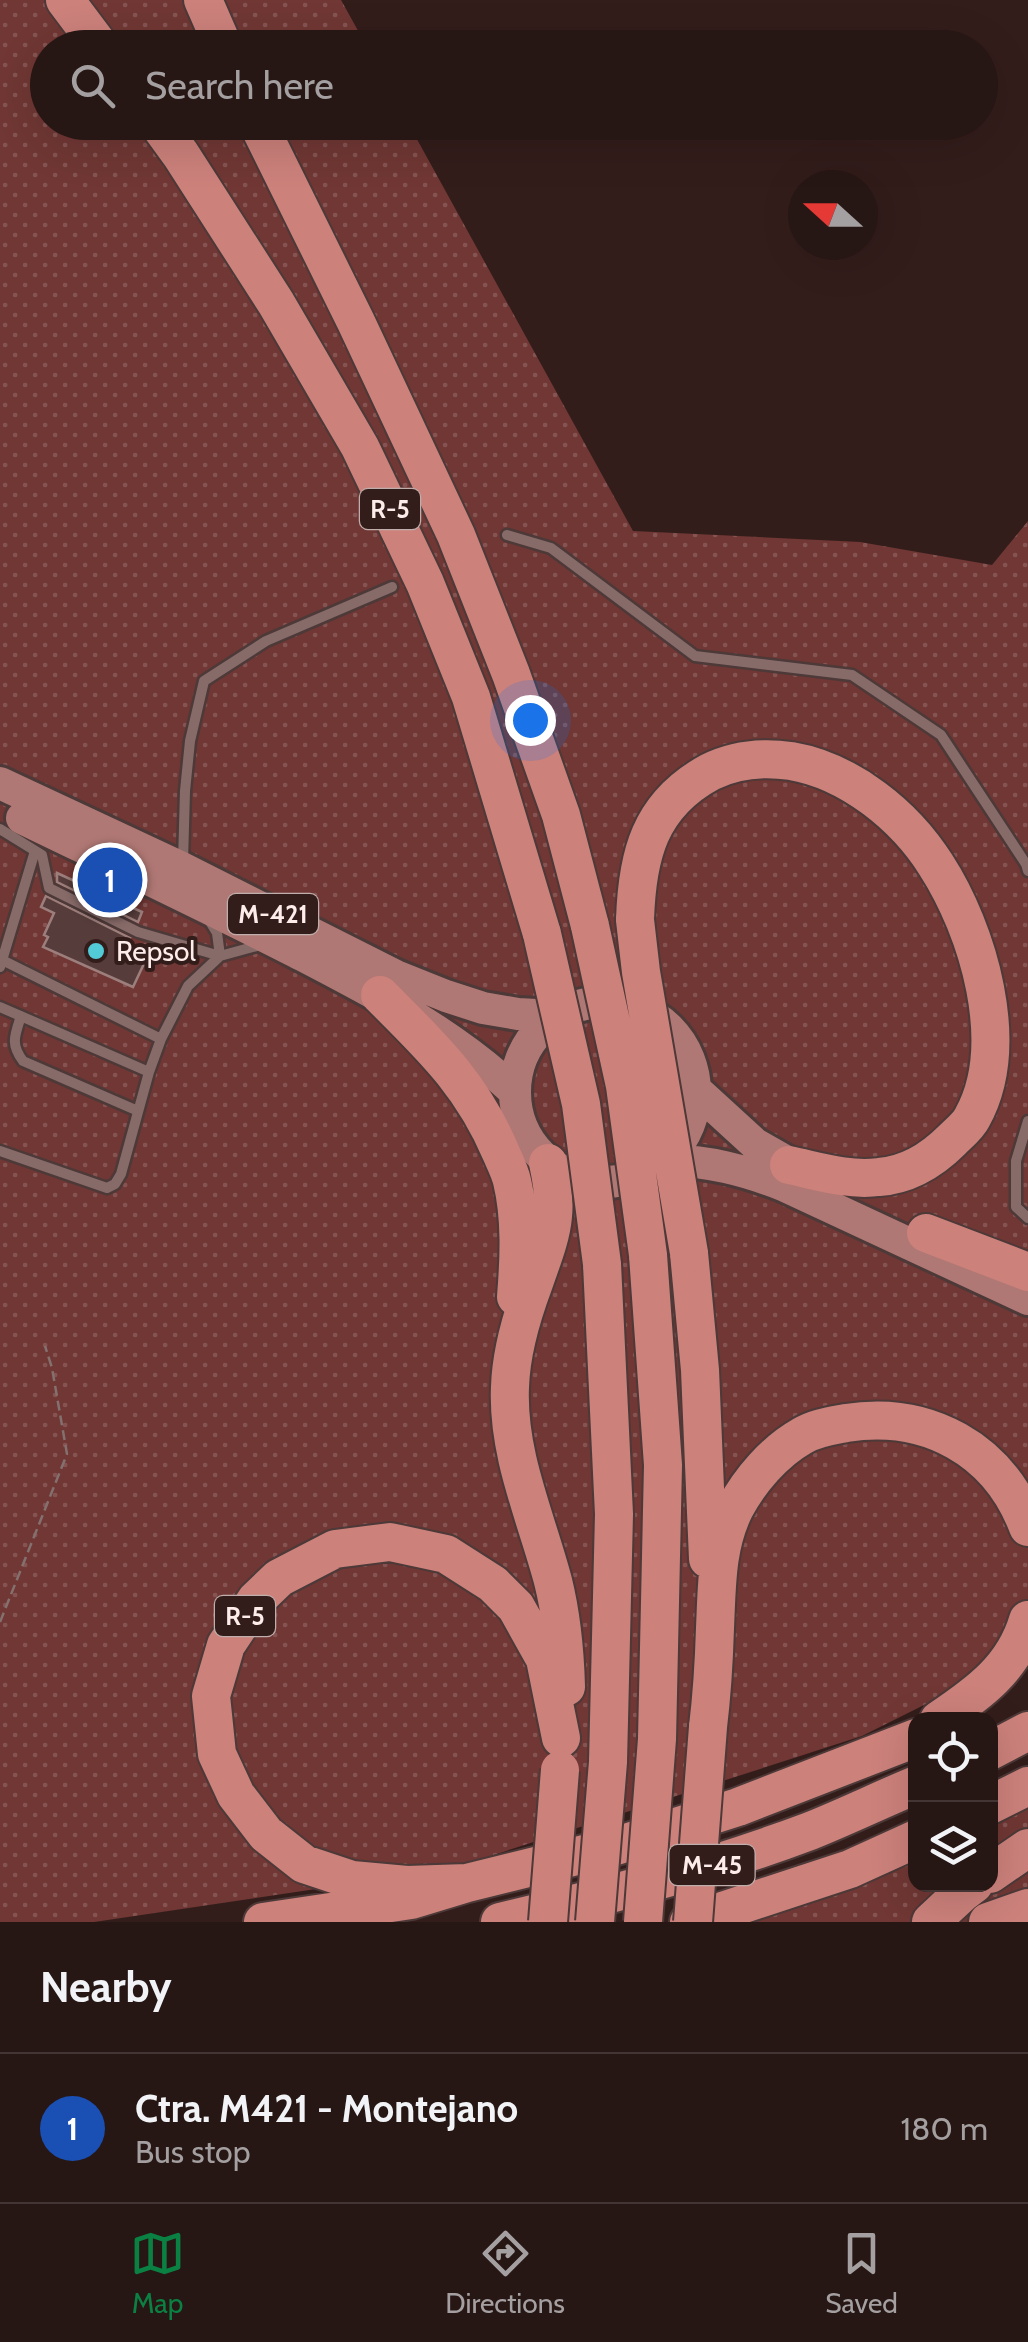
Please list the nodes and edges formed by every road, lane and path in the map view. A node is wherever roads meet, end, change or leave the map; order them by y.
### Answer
1 (66, 0) edge
2 (203, 0) edge
3 (88, 30) edge
4 (216, 30) edge
5 (170, 140) edge
6 (267, 140) edge
7 (508, 535) dead end
8 (392, 587) dead end
9 (0, 783) edge
10 (0, 807) edge
11 (0, 829) edge
12 (35, 851) junction
13 (182, 868) junction
14 (1028, 871) edge
15 (199, 904) junction
16 (274, 941) junction
17 (220, 956) junction
18 (1, 963) edge
19 (380, 995) junction
20 (0, 1007) edge
21 (21, 1016) junction
22 (554, 1016) junction
23 (161, 1039) junction
24 (148, 1072) junction
25 (696, 1090) junction
26 (514, 1092) junction
27 (138, 1111) junction
28 (1028, 1120) edge
29 (0, 1152) edge
30 (666, 1160) junction
31 (548, 1163) junction
32 (788, 1165) junction
33 (1028, 1218) edge
34 (926, 1233) junction
35 (1028, 1272) edge
36 (1028, 1283) edge
37 (1028, 1299) edge
38 (45, 1346) dead end
39 (510, 1383) junction
40 (1028, 1527) edge
41 (1028, 1620) edge
42 (0, 1622) edge
43 (1028, 1684) edge
44 (949, 1712) edge
45 (974, 1712) edge
46 (708, 1727) junction
47 (1028, 1730) edge
48 (908, 1739) edge
49 (998, 1747) edge
50 (560, 1754) junction
51 (1028, 1786) edge
52 (908, 1788) edge
53 (996, 1802) edge
54 (908, 1843) edge
55 (1028, 1848) edge
56 (998, 1869) edge
57 (467, 1883) junction
58 (967, 1892) edge
59 (1028, 1908) edge
60 (263, 1922) edge
61 (500, 1922) edge
62 (548, 1922) edge
63 (595, 1922) edge
64 (643, 1922) edge
65 (691, 1922) edge
66 (931, 1922) edge
67 (988, 1922) edge

1 - 3 highway
2 - 4 highway
5 - 63 highway, R-5, bridge
6 - 64 highway, R-5, bridge
7 - 14 lane
8 - 13 lane
9 - 13 main road, M-421
10 - 15 main road, M-421
11 - 12 lane
12 - 17 lane
12 - 18 lane
13 - 22 main road, M-421
15 - 16 main road, M-421
15 - 17 lane
16 - 17 lane
16 - 19 main road, M-421
17 - 23 lane
18 - 23 lane
19 - 26 main road, M-421
19 - 39 highway
20 - 21 lane
21 - 24 lane
21 - 27 lane
22 - 25 main road, M-421
22 - 26 main road
23 - 24 lane
24 - 27 lane
25 - 30 main road
25 - 32 main road
26 - 31 main road
27 - 29 lane
28 - 33 lane
30 - 31 main road
30 - 37 main road
31 - 39 highway
32 - 34 main road
32 - 46 highway, bridge
34 - 35 highway
34 - 36 main road
38 - 42 path
39 - 50 highway
40 - 46 highway
41 - 44 highway
43 - 45 highway
46 - 65 highway, bridge
47 - 49 highway
48 - 57 highway, M-45
50 - 57 highway, R-5
50 - 62 highway, bridge
51 - 53 highway
52 - 61 highway, M-45
54 - 65 highway, M-45
55 - 56 highway
57 - 60 highway, M-45
58 - 66 highway
59 - 67 highway

